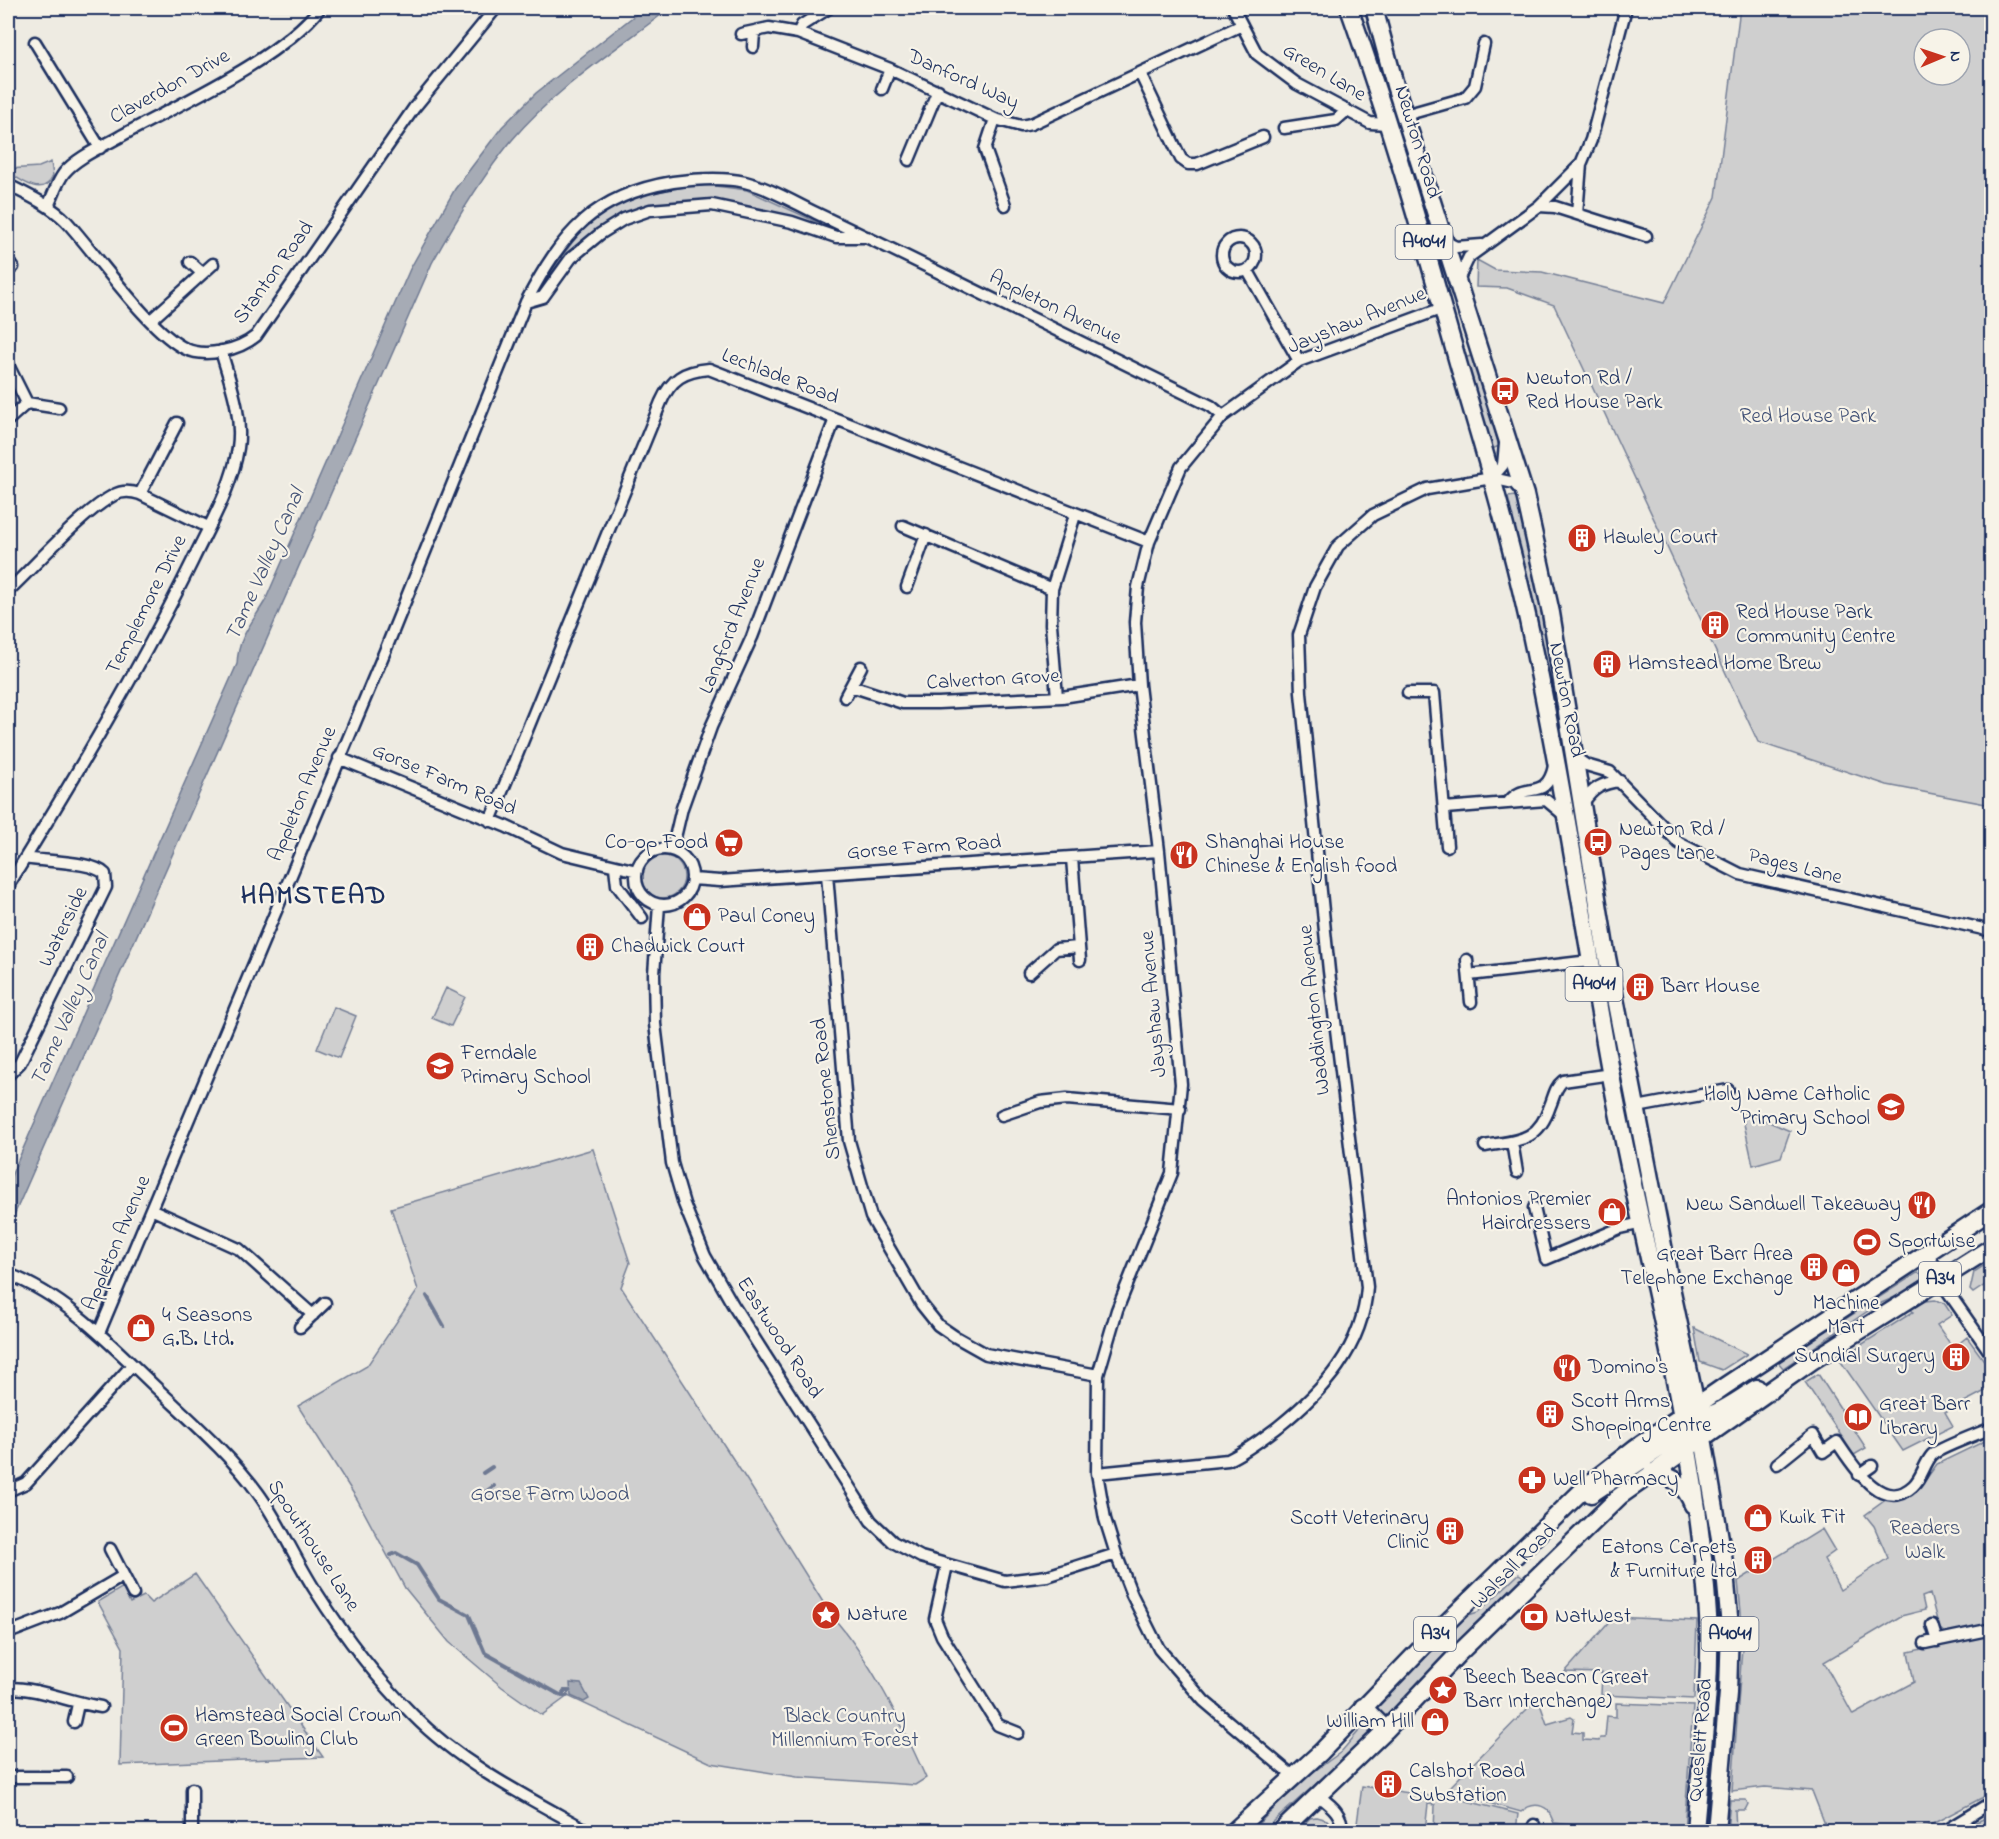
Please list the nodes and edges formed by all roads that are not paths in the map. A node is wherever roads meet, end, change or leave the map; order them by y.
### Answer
1 (320, 8) edge
2 (496, 8) edge
3 (829, 8) edge
4 (1233, 8) edge
5 (1349, 8) edge
6 (1374, 8) edge
7 (1626, 8) edge
8 (1242, 25) junction
9 (754, 32) junction
10 (798, 33) junction
11 (741, 34) dead end
12 (35, 42) dead end
13 (1484, 44) dead end
14 (753, 47) dead end
15 (890, 69) junction
16 (1140, 74) junction
17 (882, 89) dead end
18 (938, 90) junction
19 (1345, 112) junction
20 (1405, 115) junction
21 (995, 120) junction
22 (1388, 124) junction
23 (1284, 128) dead end
24 (1263, 137) dead end
25 (100, 148) junction
26 (909, 160) dead end
27 (1581, 164) junction
28 (8, 185) edge
29 (1005, 205) dead end
30 (48, 206) junction
31 (1539, 206) junction
32 (1577, 214) junction
33 (1646, 236) dead end
34 (867, 237) junction
35 (1444, 241) junction
36 (1482, 245) junction
37 (190, 262) dead end
38 (213, 264) dead end
39 (1248, 271) dead end
40 (202, 273) junction
41 (1457, 283) junction
42 (526, 302) junction
43 (1443, 308) junction
44 (151, 321) junction
45 (221, 351) junction
46 (1299, 361) junction
47 (8, 365) edge
48 (27, 403) junction
49 (59, 408) dead end
50 (1223, 416) junction
51 (835, 419) junction
52 (8, 420) edge
53 (177, 423) dead end
54 (1504, 426) junction
55 (1492, 478) junction
56 (140, 494) junction
57 (1525, 495) junction
58 (1075, 515) junction
59 (903, 526) dead end
60 (208, 527) junction
61 (926, 535) junction
62 (1149, 542) junction
63 (907, 587) dead end
64 (1052, 589) junction
65 (8, 591) edge
66 (861, 667) dead end
67 (1139, 685) junction
68 (851, 686) junction
69 (1408, 693) dead end
70 (1057, 697) junction
71 (845, 698) dead end
72 (339, 758) junction
73 (1576, 758) junction
74 (1555, 759) junction
75 (1620, 781) junction
76 (1508, 802) junction
77 (1583, 803) junction
78 (1445, 808) junction
79 (1564, 815) junction
80 (490, 821) junction
81 (1447, 846) dead end
82 (672, 850) junction
83 (1159, 851) junction
84 (25, 858) junction
85 (1072, 858) junction
86 (615, 867) junction
87 (637, 872) junction
88 (827, 874) junction
89 (692, 879) junction
90 (8, 886) edge
91 (659, 905) junction
92 (642, 918) dead end
93 (1992, 931) edge
94 (1078, 946) junction
95 (1080, 960) dead end
96 (1467, 960) dead end
97 (1590, 961) junction
98 (1029, 973) dead end
99 (1469, 975) junction
100 (1471, 1002) dead end
101 (11, 1072) edge
102 (1611, 1074) junction
103 (1728, 1090) dead end
104 (1637, 1107) junction
105 (1180, 1109) junction
106 (1002, 1115) dead end
107 (1512, 1142) junction
108 (1485, 1146) dead end
109 (1517, 1173) dead end
110 (1534, 1208) dead end
111 (153, 1210) junction
112 (1992, 1210) edge
113 (1642, 1223) junction
114 (1992, 1247) edge
115 (1924, 1254) junction
116 (8, 1274) edge
117 (1939, 1279) junction
118 (325, 1303) dead end
119 (313, 1315) junction
120 (300, 1327) dead end
121 (99, 1333) junction
122 (1992, 1355) edge
123 (1812, 1361) junction
124 (132, 1365) junction
125 (1098, 1375) junction
126 (1697, 1412) junction
127 (1681, 1416) junction
128 (1992, 1428) edge
129 (1703, 1438) junction
130 (1686, 1441) junction
131 (1777, 1464) dead end
132 (1872, 1466) dead end
133 (1652, 1472) junction
134 (1097, 1473) junction
135 (1859, 1475) junction
136 (8, 1491) edge
137 (1552, 1519) junction
138 (1698, 1519) junction
139 (110, 1550) dead end
140 (1116, 1554) junction
141 (1509, 1563) junction
142 (947, 1565) junction
143 (123, 1576) junction
144 (1536, 1577) junction
145 (1726, 1580) junction
146 (1705, 1582) junction
147 (133, 1594) dead end
148 (1932, 1625) dead end
149 (1992, 1629) edge
150 (8, 1634) edge
151 (1937, 1641) junction
152 (1925, 1643) dead end
153 (8, 1688) edge
154 (78, 1704) junction
155 (101, 1707) dead end
156 (1363, 1707) junction
157 (74, 1722) dead end
158 (1386, 1730) junction
159 (1018, 1734) dead end
160 (8, 1777) edge
161 (68, 1777) dead end
162 (1294, 1777) junction
163 (192, 1789) dead end
164 (1319, 1796) junction
165 (1992, 1802) edge
166 (192, 1832) edge
167 (590, 1832) edge
168 (1233, 1832) edge
169 (1280, 1832) edge
170 (1342, 1832) edge
171 (1695, 1832) edge
172 (1716, 1832) edge
173 (1943, 1832) edge

1 - 25 street, Claverdon Drive
2 - 45 street, Stanton Road
3 - 10 street
4 - 8 street, Green Lane
5 - 22 highway, Newton Road / A4041
6 - 20 highway, Newton Road / A4041
7 - 27 street
8 - 16 street, Danford Way
8 - 19 street, Green Lane
9 - 10 street, Danford Way
9 - 11 street, Danford Way
9 - 14 street
10 - 15 street, Danford Way
12 - 25 street
13 - 20 street
15 - 17 street
15 - 18 street, Danford Way
16 - 21 street, Danford Way
16 - 24 street
18 - 21 street, Danford Way
18 - 26 street
19 - 22 street, Green Lane
19 - 23 street
20 - 35 highway, Newton Road / A4041
21 - 29 street
22 - 43 highway, Newton Road / A4041
25 - 30 street, Claverdon Drive
27 - 31 street
27 - 32 street
28 - 30 street, Stanton Road
30 - 44 street, Stanton Road
31 - 32 street
31 - 36 street
32 - 33 street
34 - 42 street, Appleton Avenue
34 - 42 street, Appleton Avenue
34 - 50 street, Appleton Avenue
35 - 36 street
35 - 41 highway, Newton Road / A4041
36 - 41 street
37 - 40 street
38 - 40 street
39 - 46 street
40 - 44 street
41 - 54 highway, Newton Road / A4041
42 - 72 street, Appleton Avenue
43 - 46 street, Jayshaw Avenue
43 - 55 highway, Newton Road / A4041
44 - 45 street, Stanton Road
45 - 60 street, Templemore Drive
46 - 50 street, Jayshaw Avenue
47 - 48 street
48 - 49 street
48 - 52 street
50 - 62 street, Jayshaw Avenue
51 - 58 street, Lechlade Road
51 - 80 street, Lechlade Road
51 - 82 street, Langford Avenue
53 - 56 street
54 - 55 street
54 - 57 highway, Newton Road / A4041
55 - 57 street
55 - 74 highway, Newton Road / A4041
55 - 134 street, Waddington Avenue
56 - 60 street
56 - 65 street
57 - 73 highway, Newton Road / A4041
58 - 62 street, Lechlade Road
58 - 64 street
59 - 61 street
60 - 84 street, Templemore Drive
61 - 63 street
61 - 64 street
62 - 67 street, Jayshaw Avenue
64 - 70 street
66 - 68 street
67 - 70 street, Calverton Grove
67 - 83 street, Jayshaw Avenue
68 - 70 street, Calverton Grove
68 - 71 street
69 - 78 street
72 - 80 street, Gorse Farm Road
72 - 111 street, Appleton Avenue
73 - 75 street, Pages Lane
73 - 77 highway, Newton Road / A4041
74 - 76 street
74 - 79 highway, Newton Road / A4041
75 - 77 street
75 - 93 street, Pages Lane
76 - 78 street
76 - 79 street
77 - 104 highway, Newton Road / A4041
78 - 81 street
79 - 97 highway, Newton Road / A4041
80 - 86 street, Gorse Farm Road
82 - 87 street
82 - 89 street
83 - 85 street, Gorse Farm Road
83 - 105 street, Jayshaw Avenue
84 - 90 street, Templemore Drive
84 - 101 street, Waterside
85 - 88 street, Gorse Farm Road
85 - 94 street
86 - 87 street, Gorse Farm Road
86 - 92 street
87 - 91 street
88 - 89 street, Gorse Farm Road
88 - 125 street, Shenstone Road
89 - 91 street
91 - 142 street, Eastwood Road
94 - 95 street
94 - 98 street
96 - 99 street
97 - 99 street
97 - 102 highway, Newton Road / A4041
99 - 100 street
102 - 107 street
102 - 113 highway, Newton Road / A4041
103 - 104 street
104 - 126 highway, Newton Road / A4041
105 - 106 street
105 - 125 street, Jayshaw Avenue
107 - 108 street
107 - 109 street
110 - 113 street
111 - 119 street
111 - 121 street, Appleton Avenue
112 - 115 highway, A34
113 - 127 highway, Newton Road / A4041
114 - 117 highway, A34
115 - 117 highway
115 - 126 highway, A34
116 - 121 street, Spouthouse Lane
117 - 122 street
117 - 123 highway, A34
118 - 119 street
119 - 120 street
121 - 124 street, Spouthouse Lane
123 - 126 highway, A34
123 - 129 highway, A34
124 - 136 street
124 - 167 street, Spouthouse Lane
125 - 134 street, Jayshaw Avenue
126 - 127 highway, A34
126 - 129 highway, A4041
127 - 130 highway, A4041
127 - 137 highway, Walsall Road / A34
128 - 135 street
129 - 130 highway, A34
129 - 145 highway, Queslett Road / A4041
130 - 133 highway, Walsall Road / A34
130 - 137 highway, Walsall Road / A34
130 - 138 highway, Queslett Road / A4041
131 - 135 street
132 - 135 street
133 - 138 highway
133 - 144 highway, Walsall Road / A34
134 - 140 street, Jayshaw Avenue
137 - 141 highway, Walsall Road / A34
138 - 146 highway, Queslett Road / A4041
139 - 143 street
140 - 142 street, Eastwood Road
140 - 162 street, Jayshaw Avenue
141 - 144 highway
141 - 156 highway, Walsall Road / A34
142 - 159 street
143 - 147 street
143 - 150 street
144 - 158 highway, Walsall Road / A34
145 - 146 highway
145 - 172 highway, Queslett Road / A4041
146 - 171 highway, Queslett Road / A4041
148 - 151 street
149 - 151 street
151 - 152 street
153 - 154 street
154 - 155 street
154 - 157 street
156 - 158 highway
156 - 162 highway, Walsall Road / A34
158 - 164 highway, Walsall Road / A34
160 - 161 street
162 - 168 highway, Walsall Road / A34
163 - 166 street
164 - 169 highway, Walsall Road / A34
164 - 170 street
165 - 173 street

